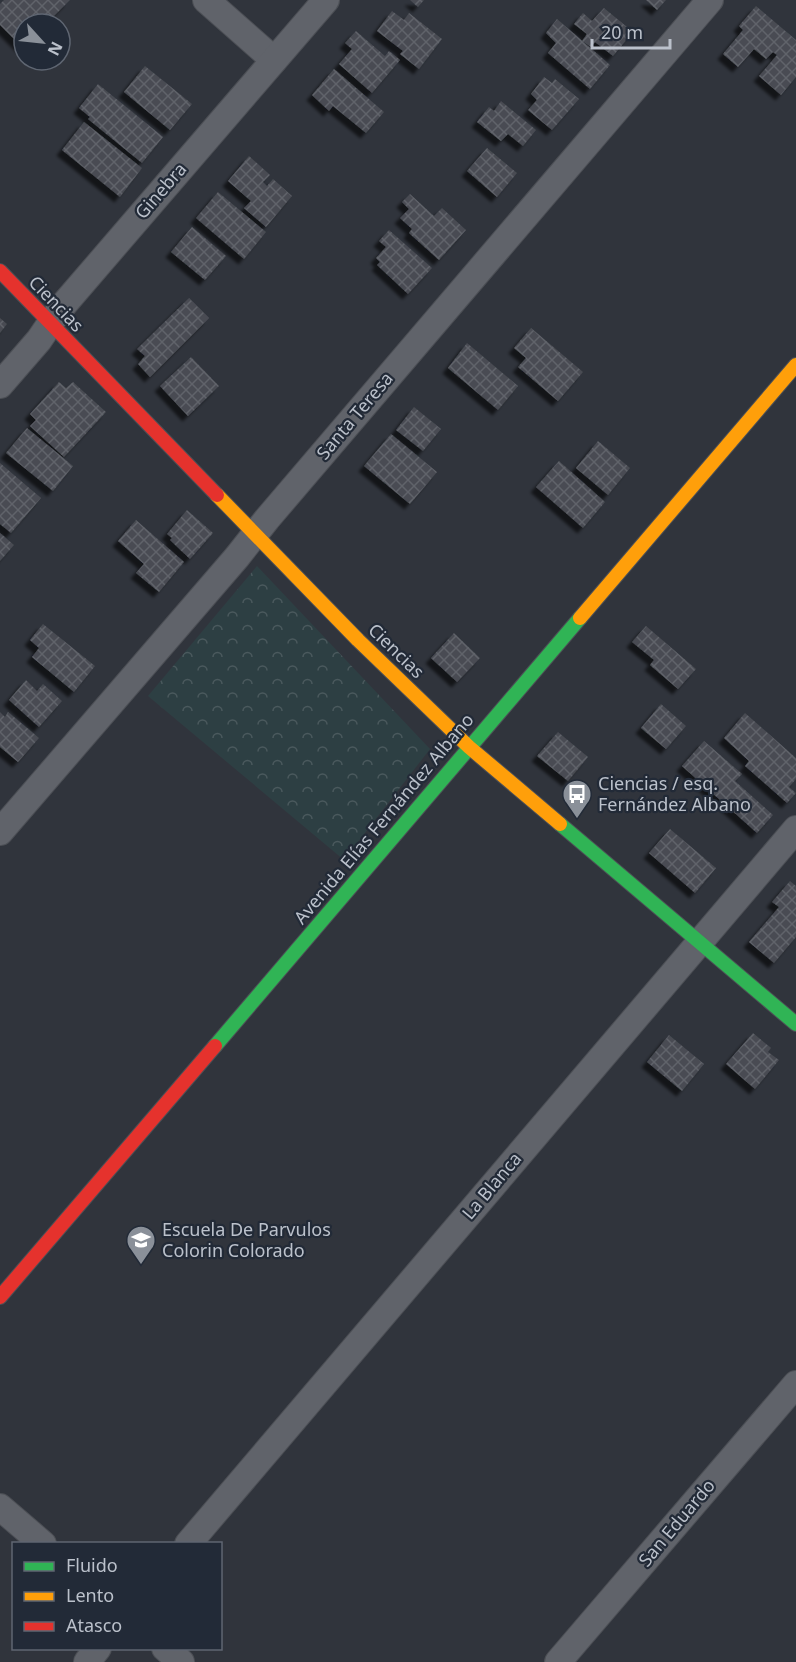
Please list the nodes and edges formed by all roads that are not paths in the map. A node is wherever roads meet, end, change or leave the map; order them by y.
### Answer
1 (206, 0) edge
2 (326, 0) edge
3 (710, 0) edge
4 (274, 60) junction
5 (0, 271) edge
6 (50, 324) junction
7 (796, 365) edge
8 (0, 385) edge
9 (255, 534) junction
10 (469, 747) junction
11 (796, 829) edge
12 (0, 832) edge
13 (699, 942) junction
14 (796, 1024) edge
15 (0, 1297) edge
16 (796, 1384) edge
17 (0, 1507) edge
18 (41, 1542) edge
19 (190, 1542) edge
20 (96, 1650) edge
21 (167, 1650) edge
22 (87, 1662) edge
23 (181, 1662) edge
24 (558, 1662) edge

1 - 4 street
2 - 4 street, Ginebra
3 - 9 street, Santa Teresa
4 - 6 street, Ginebra
5 - 6 street, Ciencias
6 - 8 street, Ginebra
6 - 9 street, Ciencias
7 - 10 street, Avenida Elías Fernández Albano
9 - 10 street, Ciencias
9 - 12 street, Santa Teresa
10 - 13 street, Ciencias
10 - 15 street, Avenida Elías Fernández Albano
11 - 13 street, La Blanca
13 - 14 street, Ciencias
13 - 19 street, La Blanca
16 - 24 street, San Eduardo
17 - 18 street
20 - 22 street
21 - 23 street

